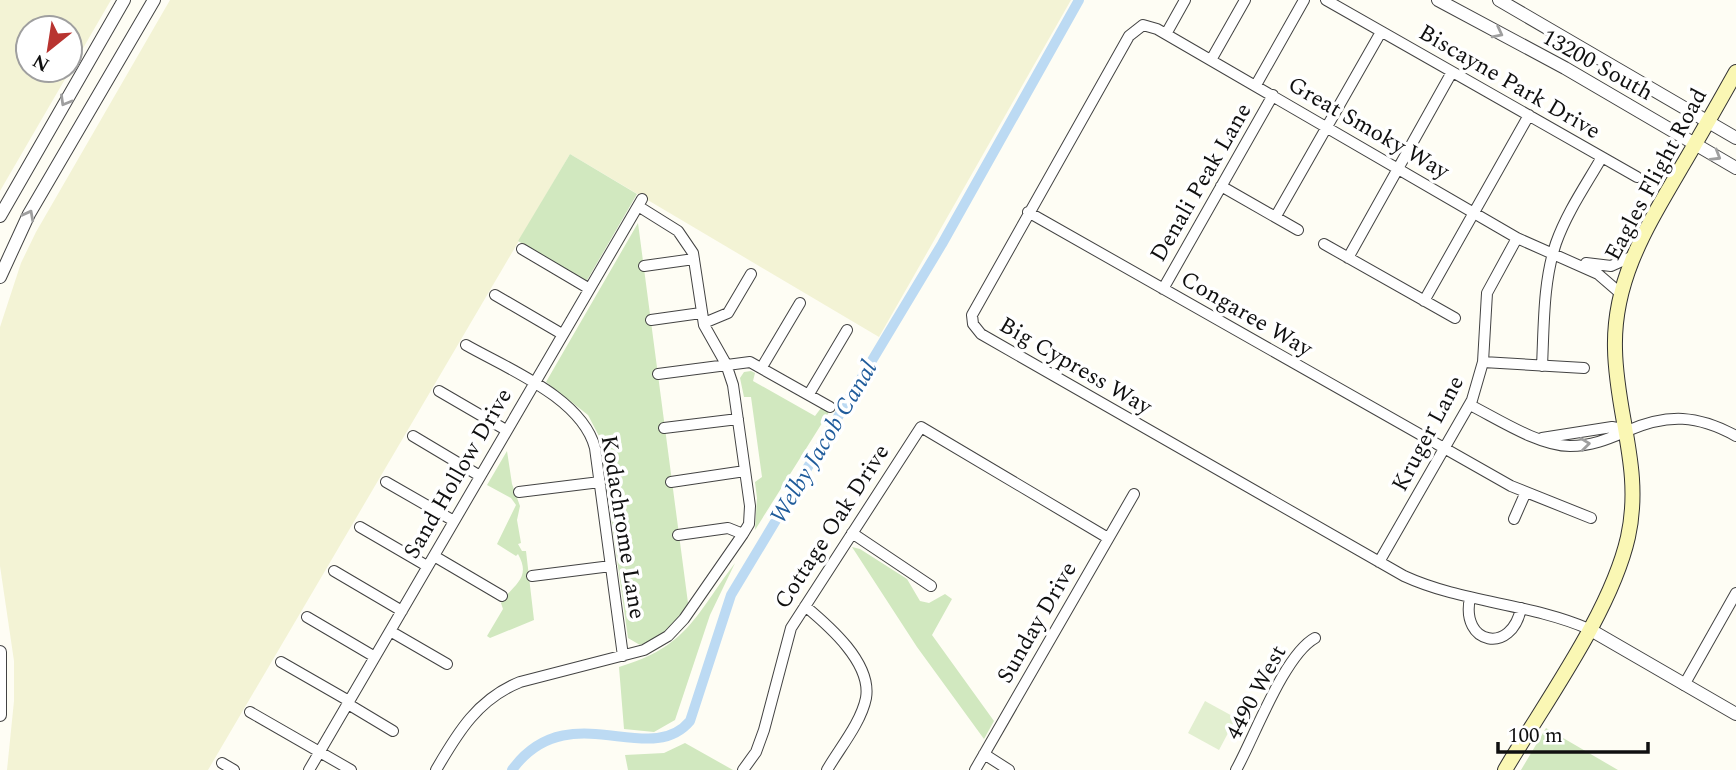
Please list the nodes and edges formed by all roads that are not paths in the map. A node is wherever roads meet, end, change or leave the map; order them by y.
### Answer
1 (124, 0) edge
2 (154, 0) edge
3 (1185, 0) edge
4 (1245, 0) edge
5 (1304, 0) edge
6 (1326, 0) edge
7 (1438, 0) edge
8 (1499, 0) edge
9 (1143, 26) joint
10 (1381, 32) junction
11 (1166, 34) junction
12 (1211, 60) junction
13 (1452, 72) junction
14 (1736, 72) edge
15 (1256, 85) junction
16 (1273, 95) junction
17 (1529, 115) junction
18 (1708, 121) junction
19 (1327, 127) junction
20 (1736, 138) edge
21 (1695, 143) junction
22 (1602, 157) junction
23 (1398, 167) junction
24 (1736, 168) edge
25 (1637, 177) dead end
26 (1222, 186) junction
27 (1028, 212) junction
28 (1474, 212) junction
29 (0, 216) edge
30 (1276, 216) junction
31 (1298, 230) dead end
32 (1517, 238) junction
33 (1324, 244) dead end
34 (522, 249) dead end
35 (1553, 254) junction
36 (1631, 257) junction
37 (1348, 258) junction
38 (694, 259) junction
39 (1576, 262) junction
40 (643, 266) dead end
41 (751, 274) dead end
42 (0, 277) edge
43 (588, 288) junction
44 (1163, 289) junction
45 (1620, 293) junction
46 (495, 295) dead end
47 (1424, 301) junction
48 (800, 303) dead end
49 (703, 318) junction
50 (1455, 318) dead end
51 (651, 320) dead end
52 (846, 330) dead end
53 (562, 334) junction
54 (466, 345) dead end
55 (1483, 362) junction
56 (726, 365) junction
57 (1542, 366) junction
58 (762, 367) junction
59 (1584, 368) dead end
60 (658, 374) dead end
61 (533, 384) junction
62 (439, 391) dead end
63 (808, 394) junction
64 (1470, 405) junction
65 (830, 407) dead end
66 (738, 419) junction
67 (664, 428) dead end
68 (506, 430) junction
69 (1628, 430) junction
70 (412, 436) dead end
71 (1736, 436) edge
72 (1445, 450) junction
73 (745, 471) junction
74 (480, 476) junction
75 (386, 482) dead end
76 (600, 482) junction
77 (671, 482) dead end
78 (519, 492) dead end
79 (1133, 494) dead end
80 (1525, 494) junction
81 (1591, 518) dead end
82 (1514, 519) dead end
83 (454, 521) junction
84 (360, 527) dead end
85 (852, 533) junction
86 (743, 534) junction
87 (678, 535) dead end
88 (1108, 538) junction
89 (434, 556) junction
90 (1379, 562) junction
91 (427, 566) junction
92 (611, 566) junction
93 (334, 571) dead end
94 (532, 576) dead end
95 (931, 586) dead end
96 (1736, 593) edge
97 (502, 596) dead end
98 (1470, 598) junction
99 (805, 607) junction
100 (1521, 608) junction
101 (401, 611) junction
102 (307, 617) dead end
103 (1589, 629) junction
104 (390, 631) junction
105 (1315, 638) dead end
106 (0, 652) edge
107 (623, 656) junction
108 (375, 657) junction
109 (281, 662) dead end
110 (447, 664) dead end
111 (1684, 685) junction
112 (349, 703) junction
113 (250, 712) dead end
114 (1736, 714) edge
115 (0, 715) edge
116 (393, 731) dead end
117 (320, 752) junction
118 (984, 754) junction
119 (222, 763) dead end
120 (234, 770) edge
121 (309, 770) edge
122 (351, 770) edge
123 (436, 770) edge
124 (743, 770) edge
125 (827, 770) edge
126 (975, 770) edge
127 (1009, 770) edge
128 (1236, 770) edge
129 (1505, 770) edge

1 -> 29 street
42 -> 2 street
3 - 11 street
4 - 12 street
5 - 15 street
6 - 10 street, Biscayne Park Drive
7 -> 21 street, 13200 South
8 - 18 street, 13200 South
9 - 11 street, Great Smoky Way
9 - 27 street, Big Cypress Way
10 - 13 street, Biscayne Park Drive
10 - 19 street
11 - 12 street, Great Smoky Way
12 - 15 street, Great Smoky Way
13 - 17 street, Biscayne Park Drive
13 - 23 street
14 - 18 main road, Eagles Flight Road
15 - 16 street, Great Smoky Way
16 - 19 street, Great Smoky Way
16 - 26 street, Denali Peak Lane
17 - 22 street, Biscayne Park Drive
17 - 28 street
18 - 20 street, 13200 South
18 - 21 main road, Eagles Flight Road
19 - 23 street, Great Smoky Way
19 - 30 street
21 -> 24 street, 13200 South
21 - 36 main road, Eagles Flight Road
22 - 25 street, Biscayne Park Drive
22 - 35 street
23 - 28 street, Great Smoky Way
23 - 37 street
26 - 30 street
26 - 44 street, Denali Peak Lane
27 - 44 street, Congaree Way
27 - 90 street, Big Cypress Way
28 - 32 street, Great Smoky Way
28 - 47 street
30 - 31 street
32 - 35 street, Great Smoky Way
32 - 55 street, Kruger Lane
33 - 37 street
34 - 43 street
35 - 39 street, Great Smoky Way
35 - 57 street
36 - 39 street, Great Smoky Way
36 - 45 main road, Eagles Flight Road
37 - 47 street
38 - 40 street
38 - 43 street, Sand Hollow Drive
38 - 49 street
39 - 45 street, Great Smoky Way
41 - 49 street
43 - 53 street, Sand Hollow Drive
44 - 72 street, Congaree Way
45 - 69 main road, Eagles Flight Road
46 - 53 street
47 - 50 street
48 - 58 street
49 - 51 street
49 - 56 street
52 - 63 street
53 - 61 street, Sand Hollow Drive
54 - 61 street, Kodachrome Lane
55 - 57 street
55 - 64 street, Kruger Lane
56 - 58 street
56 - 60 street
56 - 66 street
57 - 59 street
58 - 63 street
61 - 68 street, Sand Hollow Drive
61 - 76 street, Kodachrome Lane
62 - 68 street
63 - 65 street
64 - 69 street
64 - 72 street, Kruger Lane
66 - 67 street
66 - 73 street
68 - 74 street, Sand Hollow Drive
69 - 71 street
69 - 103 main road, Eagles Flight Road
70 - 74 street
72 - 80 street, Congaree Way
72 - 90 street, Kruger Lane
73 - 77 street
73 - 86 street
74 - 83 street, Sand Hollow Drive
75 - 83 street
76 - 78 street
76 - 92 street, Kodachrome Lane
79 - 88 street, Sunday Drive
80 - 81 street, Congaree Way
80 - 82 street
83 - 89 street, Sand Hollow Drive
84 - 91 street
85 - 88 street, Cottage Oak Drive
85 - 95 street
85 - 99 street, Cottage Oak Drive
86 - 87 street
86 - 107 street
88 - 118 street, Sunday Drive
89 - 91 street, Sand Hollow Drive
89 - 97 street
90 - 98 street, Big Cypress Way
91 - 101 street, Sand Hollow Drive
92 - 94 street
92 - 107 street, Kodachrome Lane
93 - 101 street
96 - 111 street
98 - 100 street, Big Cypress Way
98 - 100 street
99 - 124 street, Cottage Oak Drive
99 - 125 street
100 - 103 street, Big Cypress Way
101 - 104 street, Sand Hollow Drive
102 - 108 street
103 - 111 street
103 - 129 main road, Eagles Flight Road
104 - 108 street, Sand Hollow Drive
104 - 110 street
105 - 128 street, 4490 West
106 - 115 street
107 - 123 street
108 - 112 street, Sand Hollow Drive
109 - 112 street
111 - 114 street
112 - 116 street
112 - 117 street, Sand Hollow Drive
113 - 117 street
117 - 121 street, Sand Hollow Drive
117 - 122 street
118 - 126 street, Sunday Drive
118 - 127 street
119 - 120 street

